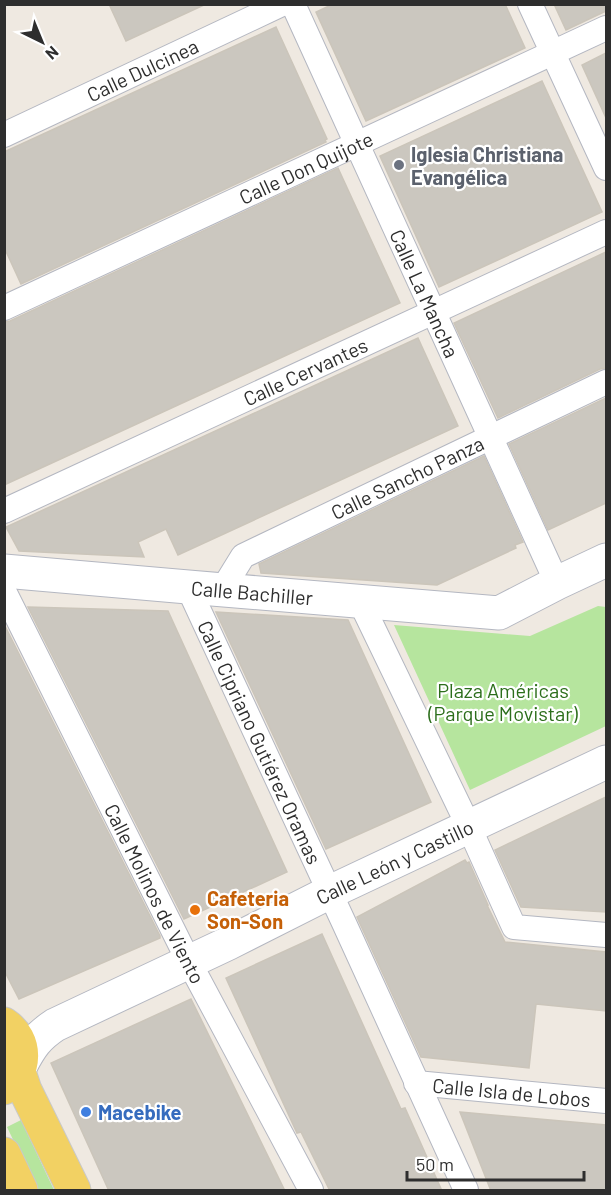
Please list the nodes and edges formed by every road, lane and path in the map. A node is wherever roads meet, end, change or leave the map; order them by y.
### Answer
1 (282, 4) edge
2 (293, 4) edge
3 (530, 4) edge
4 (606, 28) edge
5 (552, 52) junction
6 (4, 135) edge
7 (356, 144) junction
8 (606, 168) edge
9 (606, 232) edge
10 (4, 308) edge
11 (434, 313) junction
12 (606, 382) edge
13 (491, 437) junction
14 (12, 508) edge
15 (4, 526) edge
16 (606, 560) edge
17 (4, 571) edge
18 (557, 583) junction
19 (188, 587) junction
20 (222, 590) junction
21 (4, 591) edge
22 (360, 601) junction
23 (606, 762) edge
24 (469, 827) junction
25 (330, 892) junction
26 (606, 935) edge
27 (189, 962) junction
28 (6, 1025) edge
29 (55, 1025) junction
30 (15, 1075) edge
31 (417, 1083) junction
32 (606, 1101) edge
33 (74, 1191) edge
34 (311, 1191) edge
35 (466, 1191) edge

1 - 6 street, Calle Dulcinea
2 - 7 street, Calle La Mancha
3 - 5 street
4 - 5 street, Calle Don Quijote
5 - 7 street, Calle Don Quijote
5 - 8 street
7 - 10 street, Calle Don Quijote
7 - 11 street, Calle La Mancha
9 - 11 street, Calle Cervantes
11 - 13 street, Calle La Mancha
11 - 14 street, Calle Cervantes
12 - 13 street, Calle Sancho Panza
13 - 18 street, Calle La Mancha
13 - 20 street, Calle Sancho Panza
14 - 15 street
16 - 18 street
17 - 19 street, Calle Bachiller
18 - 22 street, Calle Bachiller
19 - 20 street, Calle Bachiller
19 - 25 street, Calle Cipriano Gutiérez Oramas
20 - 22 street, Calle Bachiller
21 - 27 street, Calle Molinos de Viento
22 - 24 street
23 - 24 street, Calle León y Castillo
24 - 25 street, Calle León y Castillo
24 - 26 street
25 - 27 street, Calle León y Castillo
25 - 31 street, Calle Cipriano Gutiérez Oramas
27 - 29 street, Calle León y Castillo
27 - 34 street, Calle Molinos de Viento
28 - 29 street, Calle León y Castillo
28 - 30 main road
29 - 30 street, Calle León y Castillo
30 - 33 main road
31 - 32 street, Calle Isla de Lobos
31 - 35 street, Calle Cipriano Gutiérez Oramas

